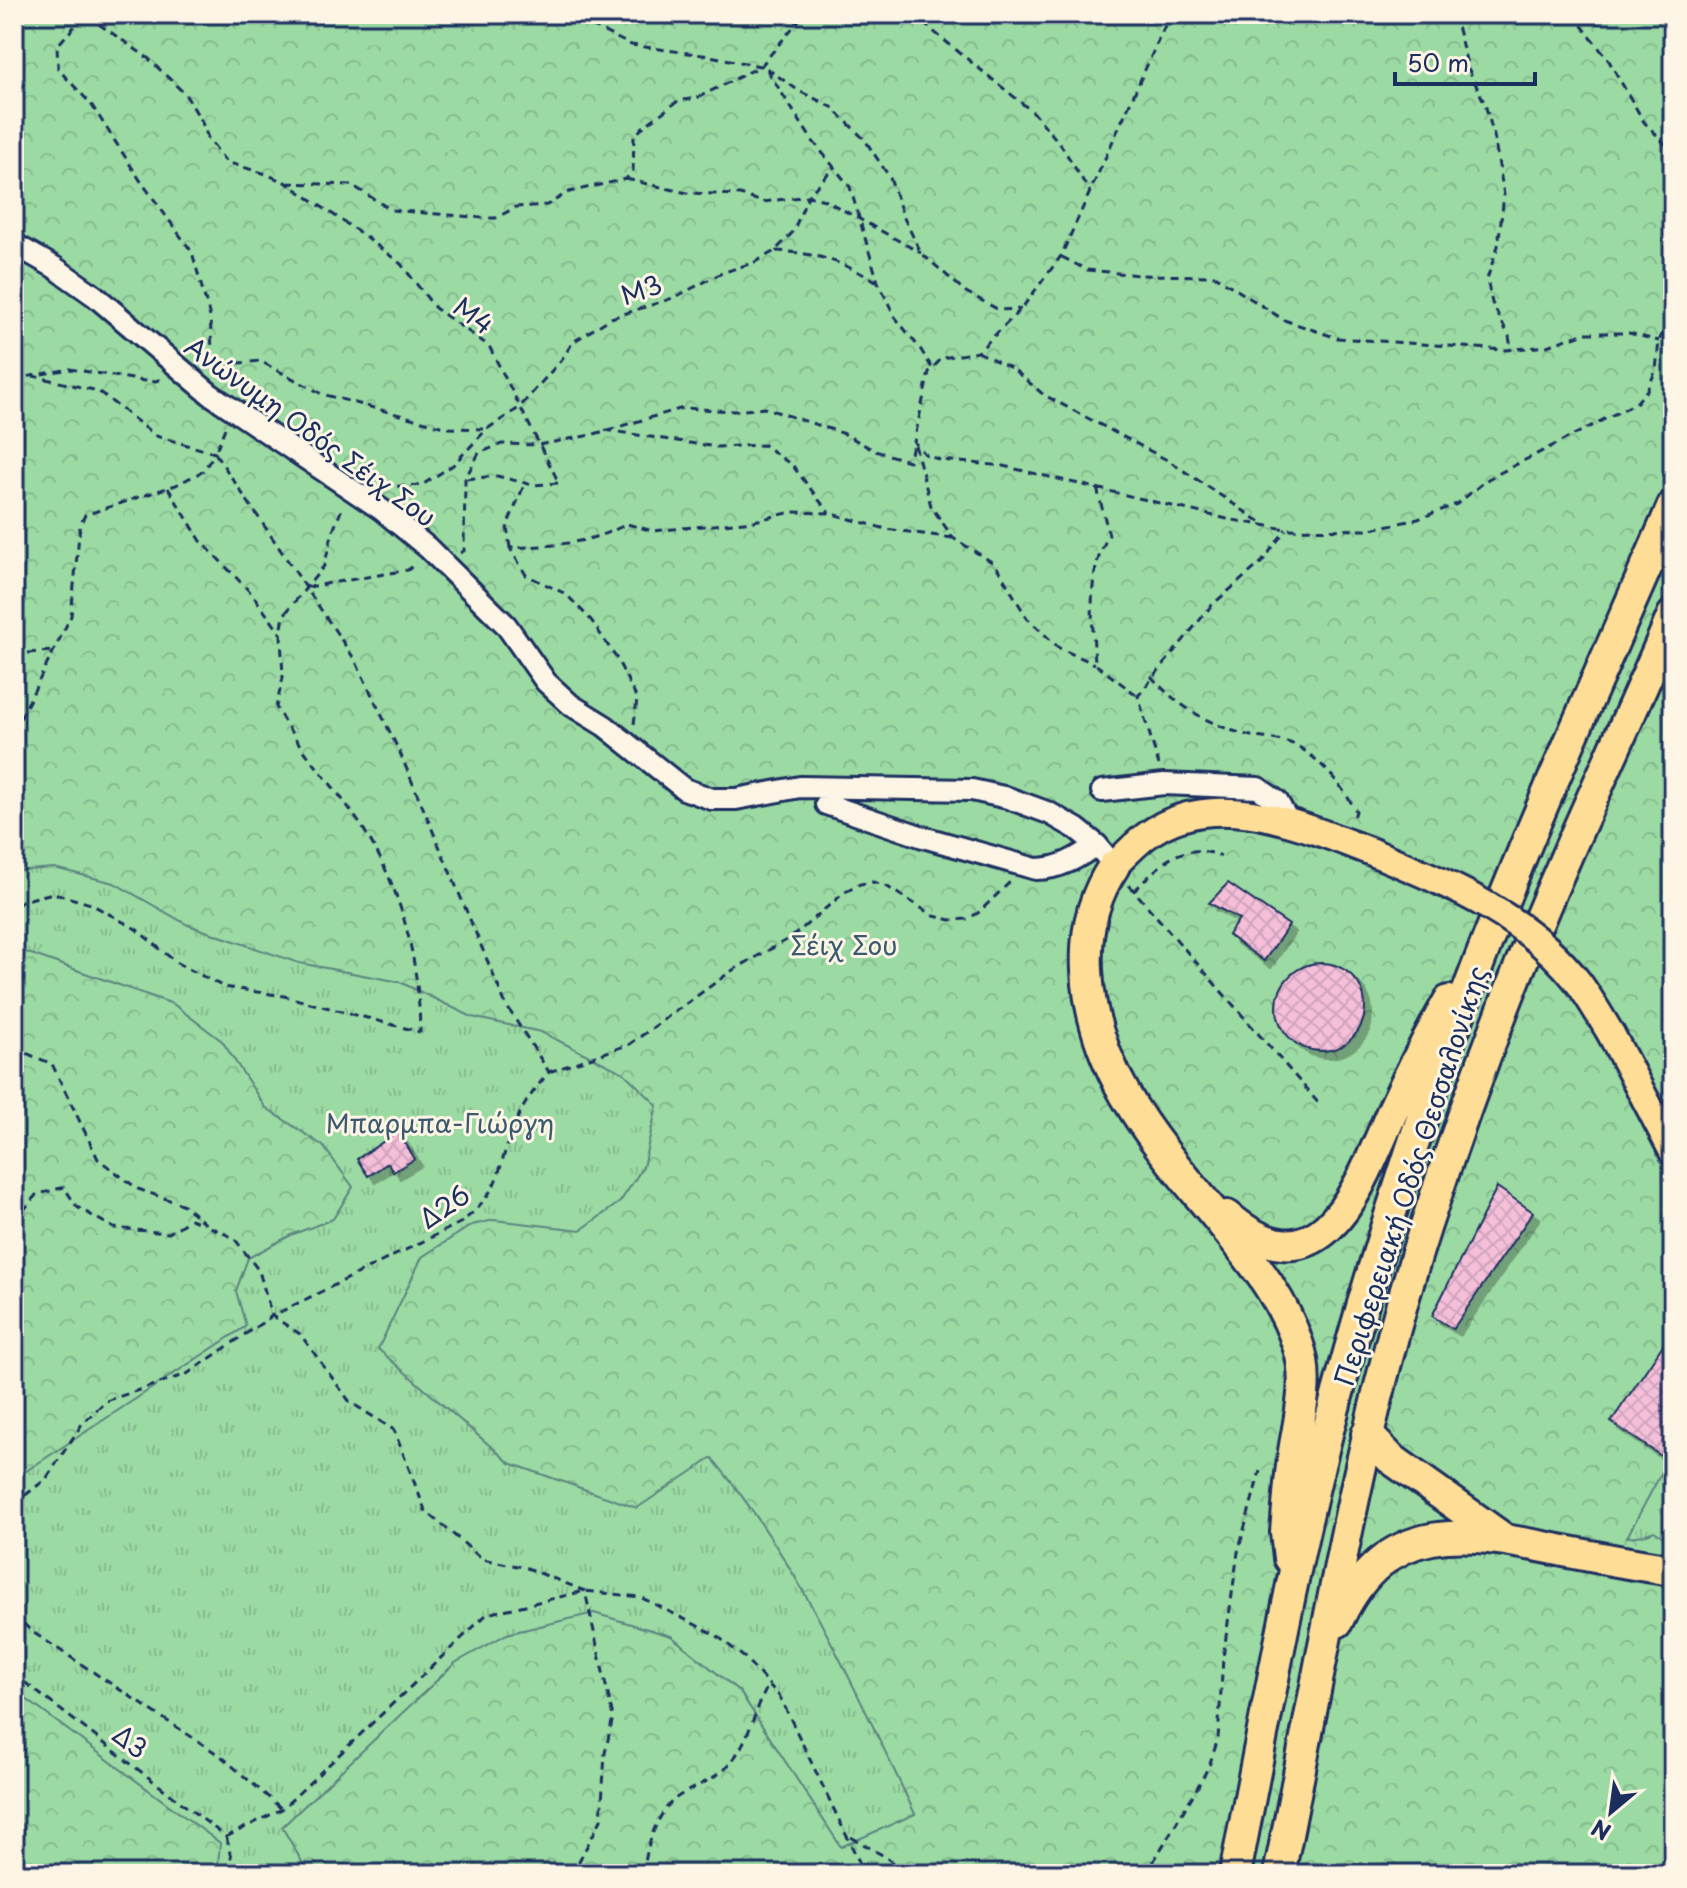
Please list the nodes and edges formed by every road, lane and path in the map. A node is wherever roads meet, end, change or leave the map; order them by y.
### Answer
1 (81, 14) edge
2 (90, 14) edge
3 (551, 14) edge
4 (804, 14) edge
5 (912, 14) edge
6 (1173, 14) edge
7 (1454, 14) edge
8 (1573, 14) edge
9 (763, 67) junction
10 (1673, 152) edge
11 (834, 167) junction
12 (626, 179) junction
13 (287, 183) junction
14 (1090, 192) junction
15 (808, 196) junction
16 (859, 218) junction
17 (14, 244) edge
18 (775, 251) junction
19 (921, 253) junction
20 (1061, 256) junction
21 (878, 282) junction
22 (1022, 308) junction
23 (1673, 311) edge
24 (1659, 341) junction
25 (1511, 349) junction
26 (978, 352) junction
27 (213, 365) junction
28 (932, 368) junction
29 (29, 375) junction
30 (185, 375) junction
31 (14, 379) edge
32 (519, 408) junction
33 (232, 410) junction
34 (487, 429) junction
35 (603, 430) junction
36 (914, 442) junction
37 (538, 445) junction
38 (215, 453) junction
39 (465, 479) junction
40 (525, 483) junction
41 (168, 488) junction
42 (1097, 488) junction
43 (351, 489) junction
44 (1673, 506) edge
45 (829, 513) junction
46 (1265, 525) junction
47 (1286, 529) junction
48 (953, 538) junction
49 (428, 548) junction
50 (510, 548) junction
51 (444, 563) junction
52 (308, 587) junction
53 (1673, 615) edge
54 (281, 634) junction
55 (53, 651) junction
56 (14, 654) edge
57 (1095, 664) junction
58 (1151, 676) junction
59 (1138, 696) junction
60 (14, 731) edge
61 (633, 749) junction
62 (1164, 784) junction
63 (1102, 791) dead end
64 (826, 804) dead end
65 (1289, 822) junction
66 (1360, 848) junction
67 (1106, 856) junction
68 (1221, 856) dead end
69 (1011, 881) dead end
70 (1134, 891) junction
71 (17, 906) dead end
72 (1495, 924) junction
73 (14, 1048) edge
74 (549, 1072) junction
75 (1321, 1106) dead end
76 (1673, 1152) edge
77 (1192, 1186) junction
78 (14, 1222) edge
79 (208, 1226) junction
80 (272, 1316) junction
81 (1367, 1434) junction
82 (1260, 1471) dead end
83 (14, 1504) edge
84 (1503, 1539) junction
85 (1673, 1570) edge
86 (1293, 1588) junction
87 (585, 1591) junction
88 (14, 1614) edge
89 (14, 1674) edge
90 (769, 1684) junction
91 (1304, 1752) junction
92 (282, 1809) junction
93 (849, 1836) junction
94 (226, 1837) junction
95 (235, 1874) edge
96 (572, 1874) edge
97 (644, 1874) edge
98 (865, 1874) edge
99 (908, 1874) edge
100 (1146, 1874) edge
101 (1235, 1874) edge
102 (1279, 1874) edge

1 - 27 path
2 - 13 path, M4
3 - 9 path
4 - 9 path
5 - 14 path
6 - 14 path
7 - 25 path
8 - 10 path
9 - 11 path
9 - 12 path
9 - 19 path
11 - 15 path, M3
11 - 16 path
12 - 13 path
12 - 15 path
13 - 32 path, M4
14 - 20 path
15 - 16 path
15 - 18 path, M3
16 - 19 path
16 - 21 path
17 - 30 street, Ανώνυμη Οδός Σέιχ Σου
18 - 21 path
18 - 32 path, M3
19 - 22 path
20 - 22 path
20 - 25 path
21 - 28 path
22 - 26 path
23 - 24 path
24 - 25 path
24 - 47 path
26 - 28 path
26 - 46 path
27 - 30 path
27 - 34 path
28 - 36 path
29 - 30 path
29 - 31 path
29 - 38 path
30 - 33 street, Ανώνυμη Οδός Σέιχ Σου
32 - 34 path, M3
32 - 37 path, M4
33 - 38 path
33 - 43 street, Ανώνυμη Οδός Σέιχ Σου
34 - 43 path, M3
35 - 36 path
35 - 37 path
35 - 45 path
36 - 42 path
36 - 48 path
37 - 39 path
37 - 40 path, M4
38 - 41 path
38 - 52 path
39 - 40 path
39 - 51 path
40 - 50 path
41 - 54 path
41 - 55 path
42 - 46 path
42 - 57 path
43 - 49 street, Ανώνυμη Οδός Σέιχ Σου
43 - 52 path
44 - 72 highway, Περιφερειακή Οδός Θεσσαλονίκης
45 - 48 path
45 - 50 path
46 - 47 path
47 - 58 path
48 - 57 path
49 - 51 street, Ανώνυμη Οδός Σέιχ Σου
49 - 52 path
50 - 61 path
51 - 61 street, Ανώνυμη Οδός Σέιχ Σου
52 - 54 path
52 - 74 path
53 - 81 highway, Περιφερειακή Οδός Θεσσαλονίκης
54 - 71 path
55 - 56 path
55 - 60 path
57 - 59 path
58 - 59 path
58 - 66 path
59 - 62 path
61 - 67 street, Ανώνυμη Οδός Σέιχ Σου
62 - 63 street
62 - 65 street
64 - 67 street
65 - 66 main road
65 - 67 main road
66 - 76 main road, bridge
67 - 70 path
67 - 77 highway
68 - 70 path
69 - 74 path
70 - 75 path
72 - 77 highway
72 - 86 highway, Περιφερειακή Οδός Θεσσαλονίκης
73 - 79 path
74 - 80 path, Δ26
77 - 86 highway
78 - 79 path
79 - 80 path
80 - 83 path, Δ26
80 - 87 path
81 - 84 highway
81 - 91 highway, Περιφερειακή Οδός Θεσσαλονίκης
82 - 100 path
84 - 85 highway
84 - 91 highway
86 - 101 highway, Περιφερειακή Οδός Θεσσαλονίκης
87 - 90 path
87 - 92 path
87 - 96 path
88 - 92 path
89 - 94 path, Δ3
90 - 93 path
90 - 97 path
91 - 102 highway, Περιφερειακή Οδός Θεσσαλονίκης
92 - 94 path
93 - 98 path
93 - 99 path
94 - 95 path

